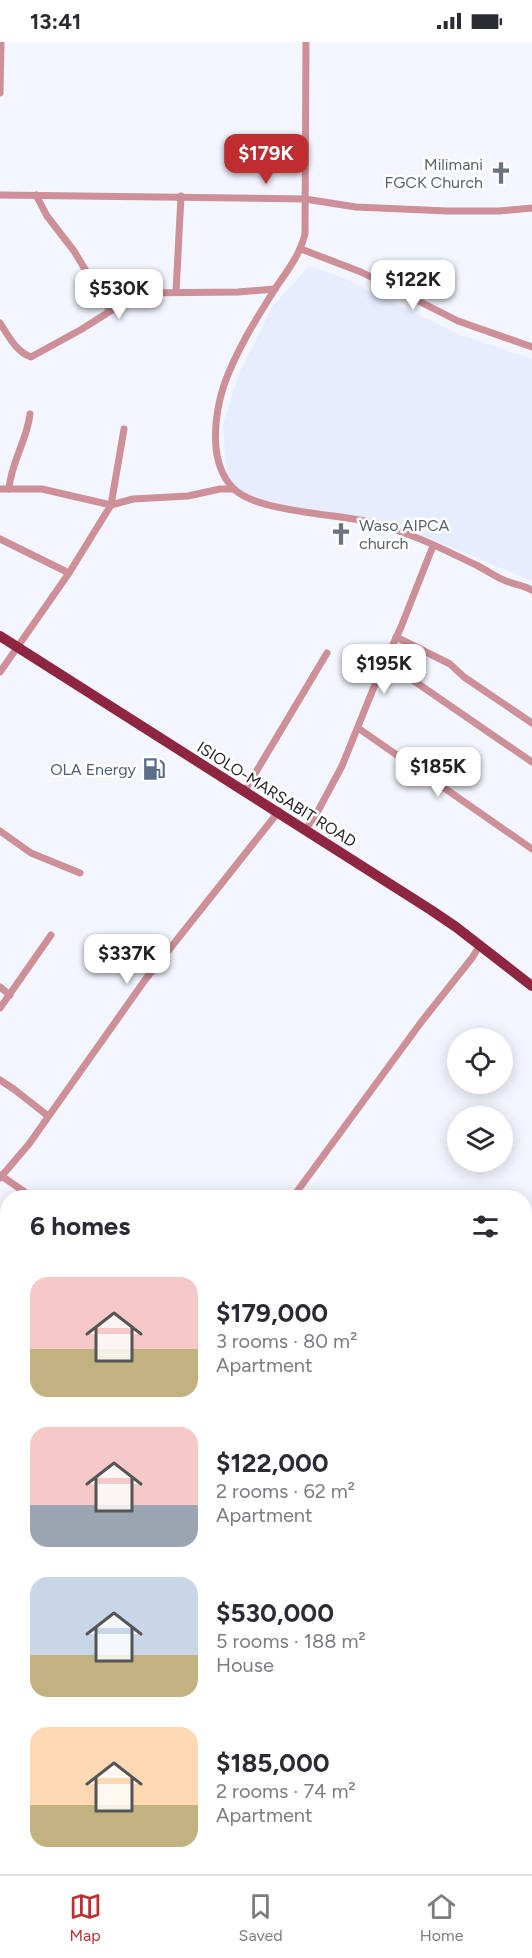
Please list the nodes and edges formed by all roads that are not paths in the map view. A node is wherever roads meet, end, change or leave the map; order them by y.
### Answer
1 (1, 42) edge
2 (306, 42) edge
3 (0, 93) edge
4 (0, 195) edge
5 (36, 195) junction
6 (181, 196) junction
7 (305, 199) junction
8 (532, 208) edge
9 (301, 249) junction
10 (275, 289) junction
11 (176, 292) junction
12 (110, 311) junction
13 (0, 322) edge
14 (532, 347) edge
15 (30, 414) dead end
16 (124, 429) dead end
17 (0, 489) edge
18 (9, 489) junction
19 (234, 489) junction
20 (111, 505) junction
21 (0, 539) edge
22 (433, 546) junction
23 (69, 573) junction
24 (532, 590) edge
25 (0, 636) edge
26 (396, 637) junction
27 (18, 647) junction
28 (327, 653) dead end
29 (384, 661) junction
30 (0, 672) edge
31 (532, 723) edge
32 (358, 729) junction
33 (532, 762) edge
34 (244, 792) junction
35 (279, 812) junction
36 (306, 829) junction
37 (0, 831) edge
38 (532, 849) edge
39 (80, 873) dead end
40 (51, 935) dead end
41 (480, 945) junction
42 (532, 986) edge
43 (0, 987) edge
44 (10, 995) junction
45 (0, 1008) edge
46 (0, 1080) edge
47 (48, 1116) junction
48 (1, 1176) edge
49 (22, 1190) edge
50 (298, 1190) edge

1 - 3 street
2 - 7 street
4 - 5 street
5 - 6 street
5 - 12 street
6 - 7 street
6 - 11 street
7 - 8 street
7 - 9 street
9 - 10 street
9 - 14 street
10 - 11 street
10 - 19 street
11 - 12 street
12 - 13 street
15 - 18 street
16 - 20 street
17 - 18 street
18 - 20 street
19 - 20 street
19 - 22 street
20 - 23 street
21 - 23 street
22 - 24 street
22 - 26 street
23 - 27 street
25 - 27 highway, ISIOLO-MARSABIT ROAD
26 - 29 street
26 - 31 street
27 - 30 street
27 - 34 highway, ISIOLO-MARSABIT ROAD
28 - 34 street
29 - 32 street
29 - 33 street
32 - 36 street
32 - 38 street
34 - 35 highway, ISIOLO-MARSABIT ROAD
35 - 36 highway, ISIOLO-MARSABIT ROAD
35 - 47 street
36 - 41 highway, ISIOLO-MARSABIT ROAD
37 - 39 street
40 - 44 street
41 - 42 highway, ISIOLO-MARSABIT ROAD
41 - 50 street
43 - 44 street
44 - 45 street
46 - 47 street
47 - 48 street
48 - 49 street

